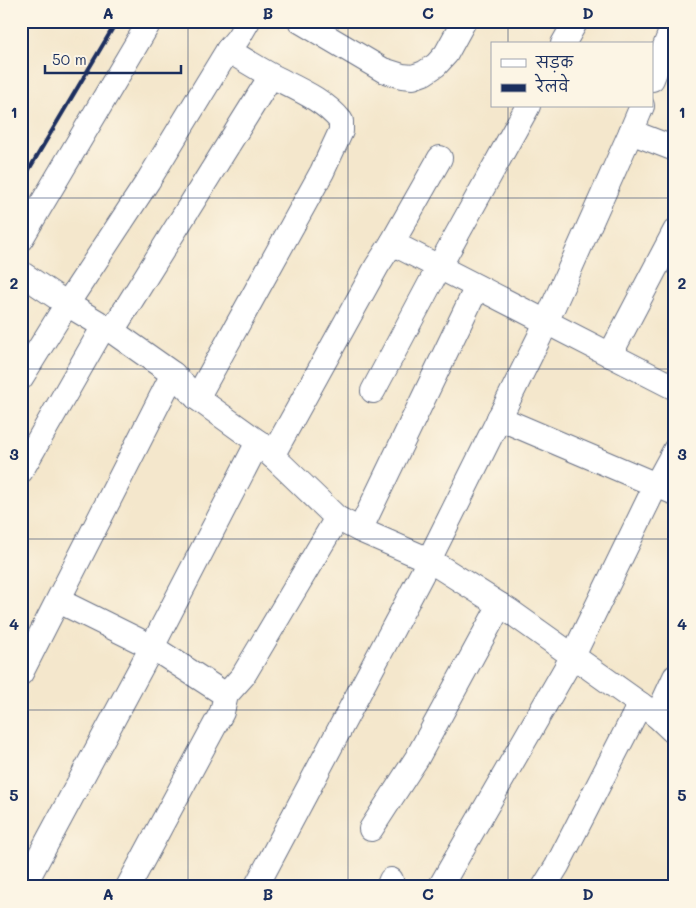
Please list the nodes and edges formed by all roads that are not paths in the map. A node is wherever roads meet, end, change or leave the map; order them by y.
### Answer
1 (150, 21) edge
2 (248, 21) edge
3 (300, 21) edge
4 (464, 21) edge
5 (576, 21) edge
6 (674, 21) edge
7 (564, 42) edge
8 (228, 50) junction
9 (654, 74) edge
10 (271, 76) junction
11 (527, 108) edge
12 (641, 108) edge
13 (632, 132) junction
14 (675, 149) edge
15 (440, 158) dead end
16 (675, 231) edge
17 (21, 239) edge
18 (392, 243) junction
19 (439, 267) junction
20 (21, 273) edge
21 (477, 287) junction
22 (67, 304) junction
23 (546, 322) junction
24 (108, 328) junction
25 (610, 355) junction
26 (173, 374) junction
27 (21, 378) edge
28 (675, 388) edge
29 (373, 391) dead end
30 (197, 398) junction
31 (500, 418) junction
32 (265, 449) junction
33 (675, 450) edge
34 (21, 471) edge
35 (666, 489) edge
36 (337, 518) junction
37 (360, 530) junction
38 (428, 560) junction
39 (59, 601) junction
40 (500, 605) junction
41 (152, 647) junction
42 (573, 656) junction
43 (21, 673) edge
44 (675, 676) edge
45 (226, 695) junction
46 (649, 710) junction
47 (675, 733) edge
48 (371, 829) dead end
49 (23, 887) edge
50 (128, 887) edge
51 (256, 887) edge
52 (440, 887) edge
53 (544, 887) edge

1 - 17 street
2 - 8 street
3 - 4 street
5 - 7 street
6 - 9 street
8 - 10 street
8 - 22 street
10 - 24 street
10 - 30 street
11 - 19 street
12 - 13 street
13 - 14 street
13 - 23 street
15 - 18 street
16 - 25 street
18 - 19 street
18 - 32 street
19 - 21 street
19 - 29 street
20 - 22 street
21 - 23 street
21 - 37 street
22 - 24 street
22 - 27 street
23 - 25 street
23 - 31 street
24 - 26 street
24 - 34 street
25 - 28 street
26 - 30 street
26 - 39 street
30 - 32 street
31 - 35 street
31 - 38 street
32 - 36 street
32 - 41 street
33 - 35 street
35 - 42 street
36 - 37 street
36 - 45 street
37 - 38 street
38 - 40 street
38 - 51 street
39 - 41 street
39 - 43 street
40 - 42 street
40 - 48 street
41 - 45 street
41 - 49 street
42 - 46 street
42 - 52 street
44 - 46 street
45 - 50 street
46 - 47 street
46 - 53 street

